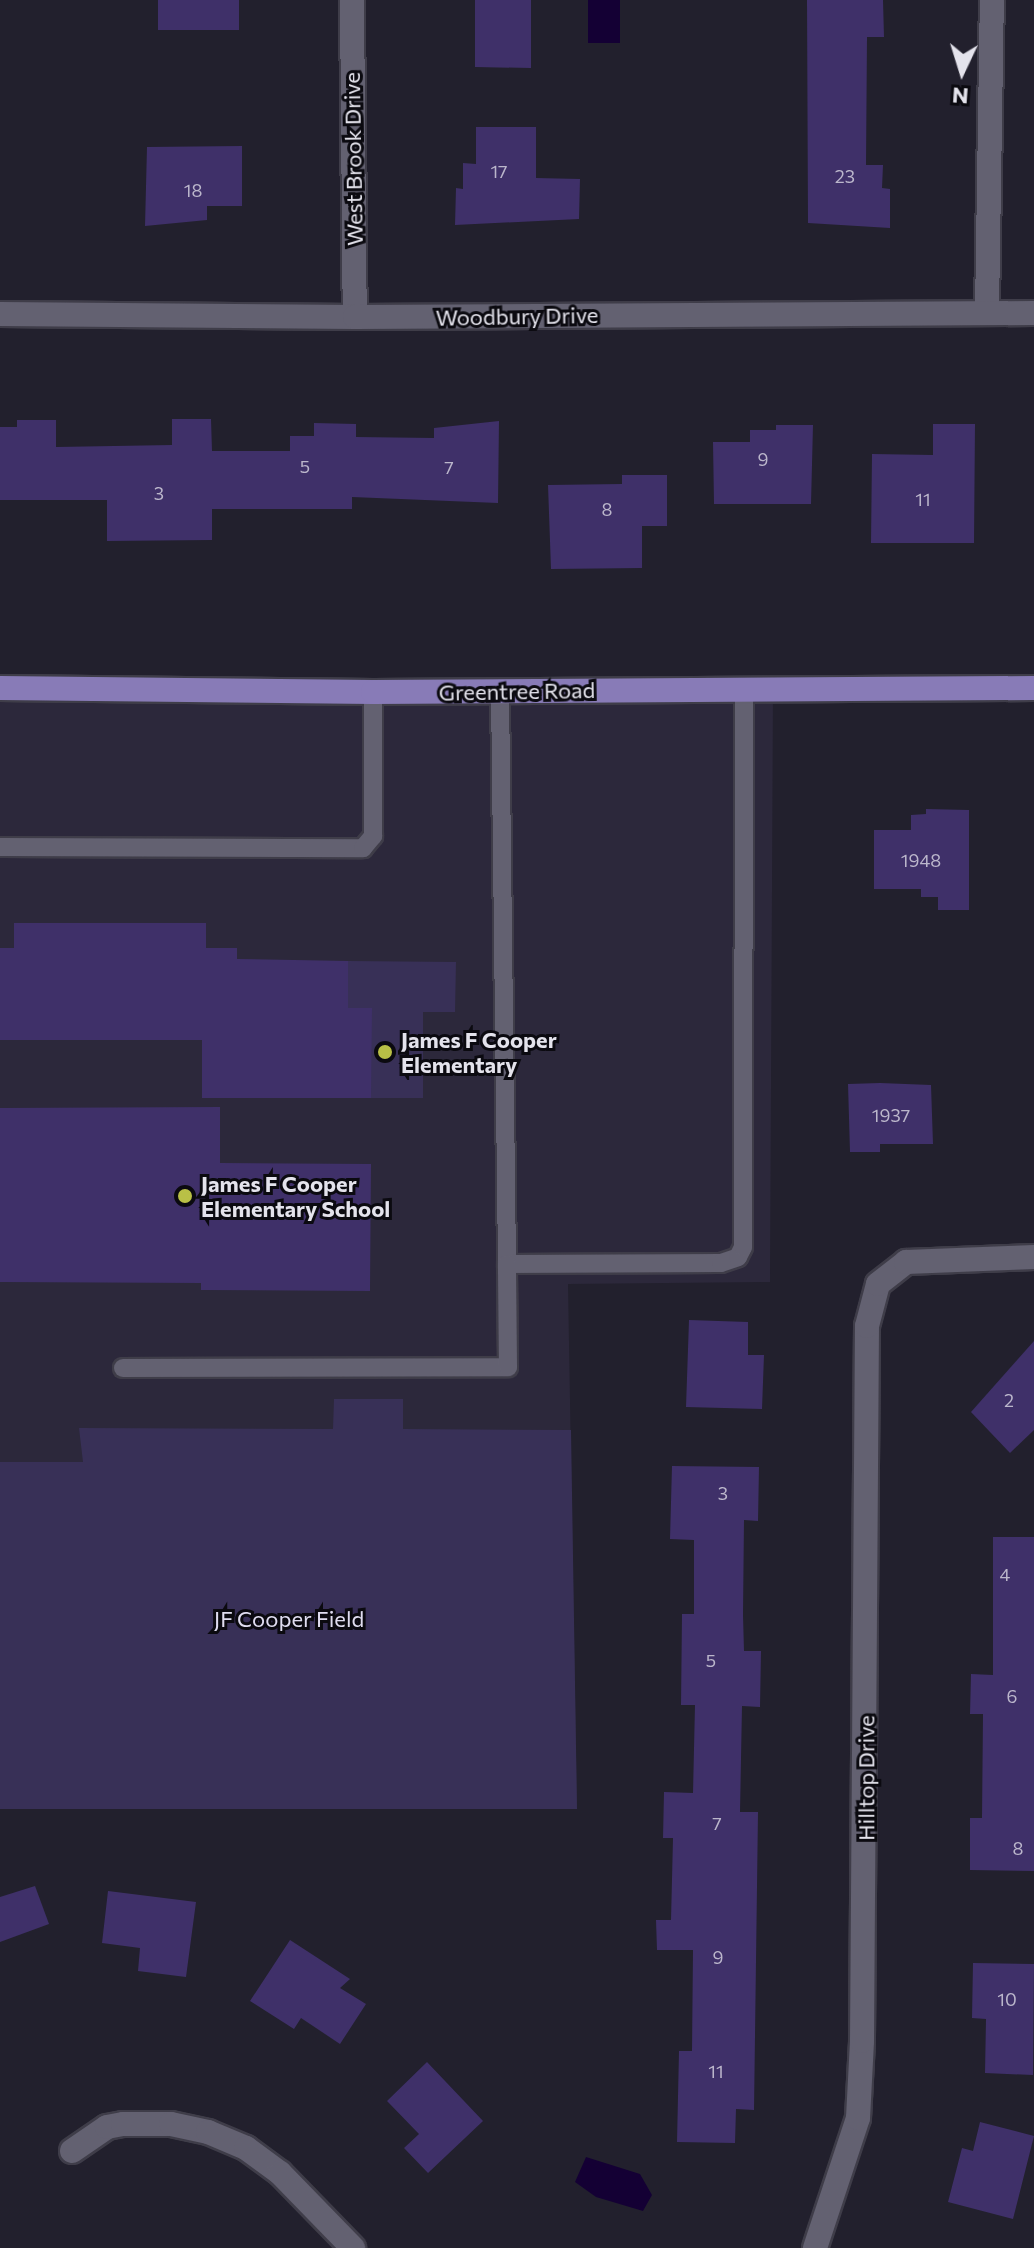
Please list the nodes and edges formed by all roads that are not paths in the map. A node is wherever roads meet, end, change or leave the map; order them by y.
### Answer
1 (352, 0) edge
2 (992, 0) edge
3 (987, 311) junction
4 (1034, 313) edge
5 (0, 314) edge
6 (355, 317) junction
7 (0, 688) edge
8 (1034, 688) edge
9 (744, 690) junction
10 (500, 691) junction
11 (373, 692) junction
12 (0, 847) edge
13 (1034, 1257) edge
14 (507, 1264) junction
15 (123, 1368) dead end
16 (72, 2151) dead end
17 (353, 2248) edge
18 (815, 2248) edge

1 - 6 street, West Brook Drive
2 - 3 street
3 - 4 street, Woodbury Drive
3 - 6 street, Woodbury Drive
5 - 6 street, Woodbury Drive
7 - 11 main road, Greentree Road
8 - 9 main road, Greentree Road
9 - 10 main road, Greentree Road
9 - 14 lane
10 - 11 main road, Greentree Road
10 - 14 lane
11 - 12 lane
13 - 18 street, Hilltop Drive
14 - 15 lane
16 - 17 street

